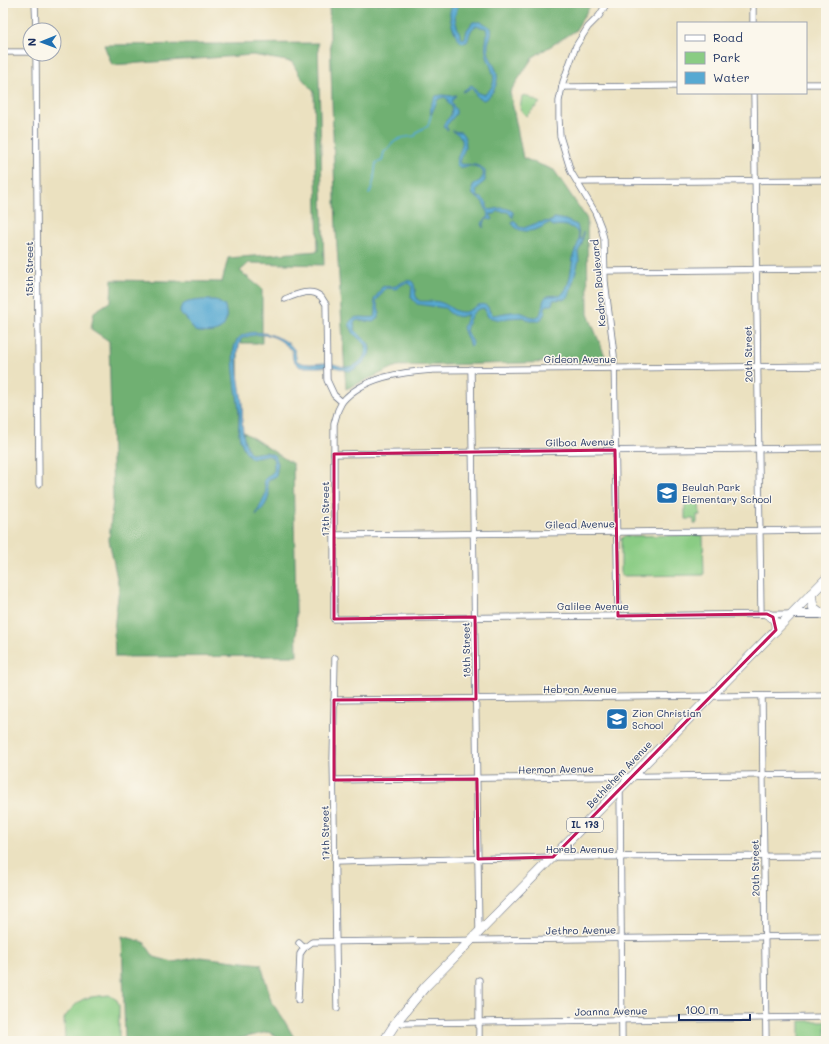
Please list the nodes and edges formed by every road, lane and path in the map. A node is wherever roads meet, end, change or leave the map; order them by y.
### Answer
1 (35, 3) edge
2 (607, 3) edge
3 (753, 3) edge
4 (36, 22) edge
5 (753, 22) edge
6 (3, 52) edge
7 (22, 52) edge
8 (36, 62) edge
9 (807, 84) edge
10 (826, 84) edge
11 (677, 86) edge
12 (562, 87) junction
13 (754, 94) edge
14 (826, 180) edge
15 (755, 181) junction
16 (578, 182) junction
17 (826, 269) edge
18 (756, 270) junction
19 (605, 271) junction
20 (285, 299) dead end
21 (757, 366) junction
22 (826, 366) edge
23 (614, 367) junction
24 (471, 369) junction
25 (342, 402) junction
26 (826, 448) edge
27 (758, 449) junction
28 (615, 450) junction
29 (472, 452) junction
30 (334, 454) junction
31 (39, 484) dead end
32 (826, 530) edge
33 (760, 531) junction
34 (616, 532) junction
35 (474, 534) junction
36 (334, 535) junction
37 (826, 579) edge
38 (811, 594) junction
39 (764, 614) junction
40 (792, 614) junction
41 (824, 614) edge
42 (618, 616) junction
43 (475, 617) junction
44 (360, 618) joint
45 (776, 630) junction
46 (335, 658) dead end
47 (826, 695) edge
48 (711, 696) junction
49 (762, 696) junction
50 (476, 699) junction
51 (334, 700) junction
52 (826, 774) edge
53 (763, 775) junction
54 (632, 777) junction
55 (477, 779) junction
56 (334, 780) junction
57 (620, 789) junction
58 (826, 856) edge
59 (554, 857) junction
60 (764, 857) junction
61 (621, 858) junction
62 (478, 859) junction
63 (335, 862) junction
64 (479, 932) junction
65 (826, 936) edge
66 (764, 937) junction
67 (621, 938) junction
68 (471, 940) junction
69 (299, 943) dead end
70 (336, 943) junction
71 (304, 948) junction
72 (479, 980) dead end
73 (298, 1000) dead end
74 (337, 1008) dead end
75 (826, 1017) edge
76 (765, 1018) junction
77 (622, 1020) junction
78 (397, 1021) junction
79 (479, 1022) junction
80 (384, 1041) edge
81 (479, 1041) edge
82 (622, 1041) edge
83 (766, 1041) edge

1 - 4 street
2 - 12 street, Kedron Boulevard
3 - 5 street
6 - 7 street
8 - 31 street, 15th Street
9 - 10 street
11 - 12 street
12 - 16 street, Kedron Boulevard
13 - 15 street, 20th Street
14 - 15 street
15 - 16 street
15 - 18 street, 20th Street
16 - 19 street, Kedron Boulevard
17 - 18 street
18 - 19 street
18 - 21 street, 20th Street
19 - 23 street, Kedron Boulevard
20 - 25 street
21 - 22 street, Gideon Avenue
21 - 23 street, Gideon Avenue
21 - 27 street, 20th Street
23 - 24 street, Gideon Avenue
23 - 28 street, Kedron Boulevard
24 - 25 street, Gideon Avenue
24 - 29 street, 18th Street
25 - 30 street, 17th Street
26 - 27 street, Gilboa Avenue
27 - 28 street, Gilboa Avenue
27 - 33 street, 20th Street
28 - 29 street, Gilboa Avenue
28 - 34 street, Kedron Boulevard
29 - 30 street, Gilboa Avenue
29 - 35 street, 18th Street
30 - 36 street, 17th Street
32 - 33 street, Gilead Avenue
33 - 34 street, Gilead Avenue
33 - 39 street, 20th Street
34 - 35 street, Gilead Avenue
34 - 42 street, Kedron Boulevard
35 - 36 street, Gilead Avenue
35 - 43 street, 18th Street
36 - 44 street, 17th Street
37 - 38 main road, Bethlehem Avenue / IL 173
38 - 40 main road, Bethlehem Avenue / IL 173
38 - 41 main road
39 - 40 street, Galilee Avenue
39 - 42 street, Galilee Avenue
39 - 45 main road
40 - 41 street, Galilee Avenue
40 - 45 main road, Bethlehem Avenue / IL 173
42 - 43 street, Galilee Avenue
43 - 44 street, Galilee Avenue
43 - 50 street, 18th Street
45 - 48 main road, Bethlehem Avenue / IL 173
46 - 51 street, 17th Street
47 - 49 street, Hebron Avenue
48 - 49 street, Hebron Avenue
48 - 50 street, Hebron Avenue
48 - 54 main road, Bethlehem Avenue / IL 173
49 - 53 street, 20th Street
50 - 51 street, Hebron Avenue
50 - 55 street, 18th Street
51 - 56 street, 17th Street
52 - 53 street, Hermon Avenue
53 - 54 street, Hermon Avenue
53 - 60 street, 20th Street
54 - 55 street, Hermon Avenue
54 - 57 main road, Bethlehem Avenue / IL 173
55 - 56 street, Hermon Avenue
55 - 62 street, 18th Street
56 - 63 street, 17th Street
57 - 59 main road, Bethlehem Avenue / IL 173
57 - 61 street
58 - 60 street, Horeb Avenue
59 - 61 street, Horeb Avenue
59 - 62 street, Horeb Avenue
59 - 64 main road, Bethlehem Avenue / IL 173
60 - 61 street, Horeb Avenue
60 - 66 street, 20th Street
61 - 67 street
62 - 63 street, Horeb Avenue
62 - 64 street, 18th Street
63 - 70 street, 17th Street
64 - 68 main road, Bethlehem Avenue / IL 173
65 - 66 street, Jethro Avenue
66 - 67 street, Jethro Avenue
66 - 76 street, 20th Street
67 - 68 street, Jethro Avenue
67 - 77 street
68 - 70 street, Jethro Avenue
68 - 78 main road, Bethlehem Avenue / IL 173
69 - 71 street
70 - 71 street, Jethro Avenue
70 - 74 street, 17th Street
71 - 73 street
72 - 79 street
75 - 76 street, Joanna Avenue
76 - 77 street, Joanna Avenue
76 - 83 street, 20th Street
77 - 79 street, Joanna Avenue
77 - 82 street
78 - 79 street, Joanna Avenue
78 - 80 main road, Bethlehem Avenue / IL 173
79 - 81 street

